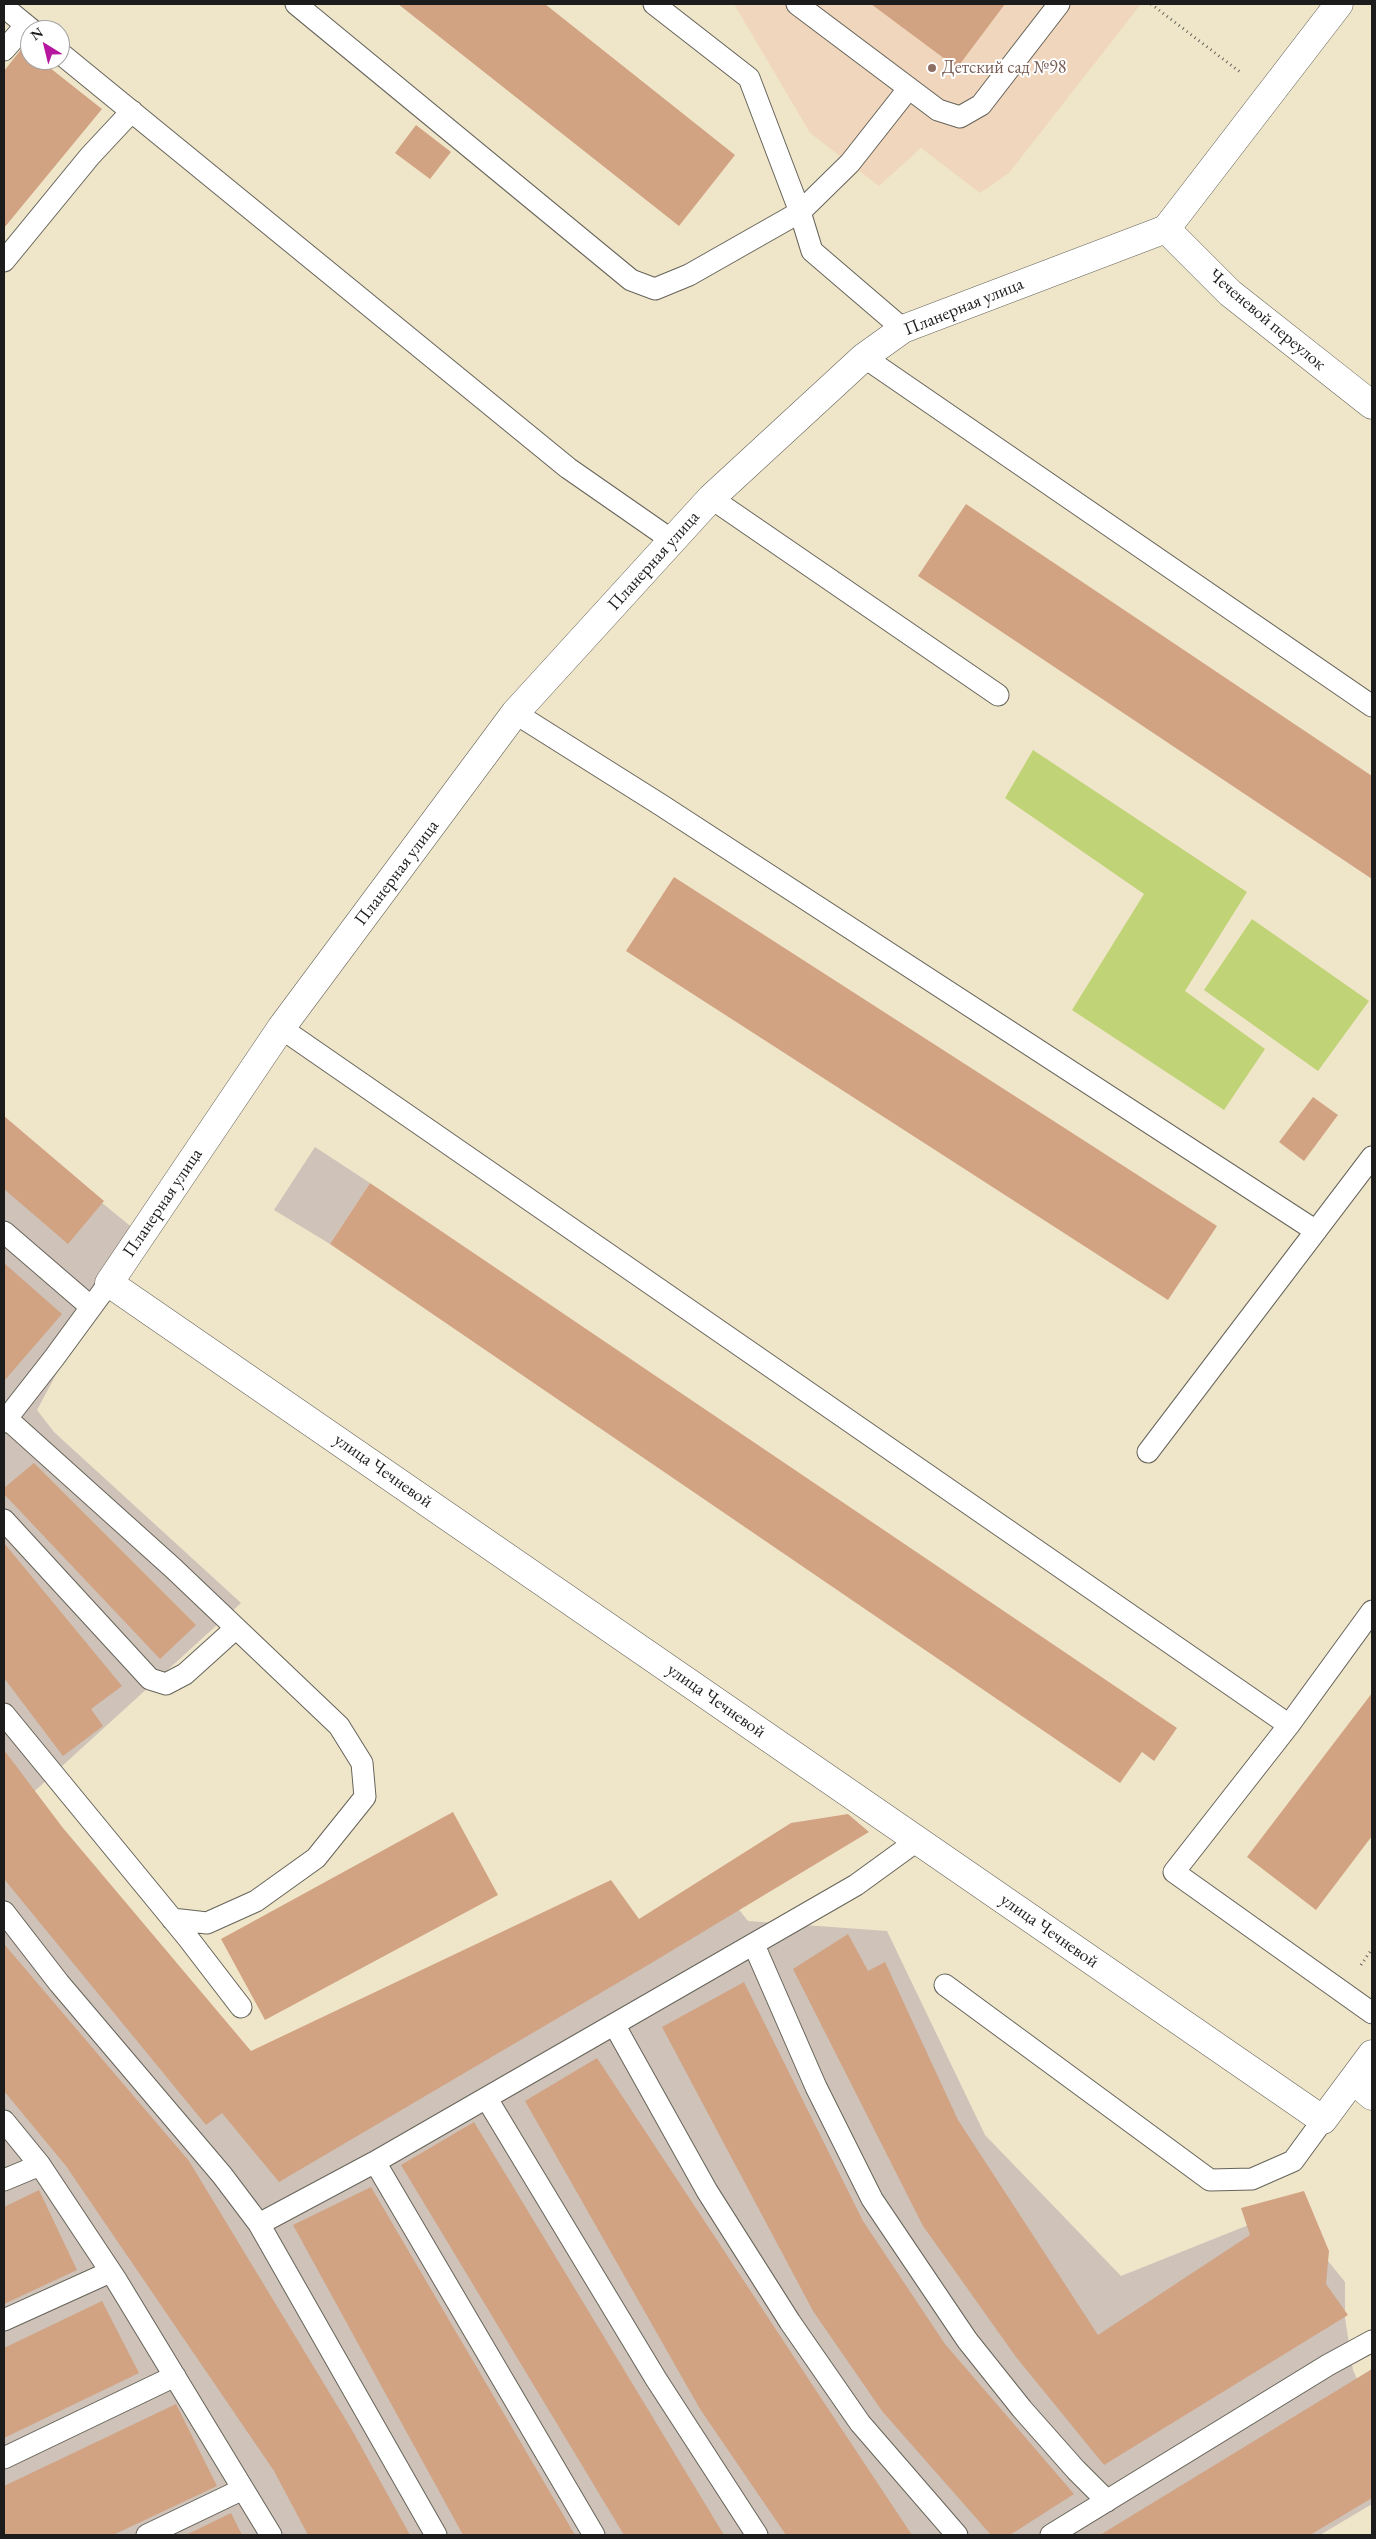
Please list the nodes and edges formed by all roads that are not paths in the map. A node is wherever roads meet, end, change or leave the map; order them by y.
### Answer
1 (296, 4) edge
2 (654, 4) edge
3 (797, 4) edge
4 (1059, 4) edge
5 (1339, 4) edge
6 (4, 7) edge
7 (20, 21) edge
8 (20, 35) edge
9 (4, 50) edge
10 (70, 61) edge
11 (909, 88) junction
12 (132, 111) junction
13 (800, 212) junction
14 (1166, 229) junction
15 (4, 261) edge
16 (903, 329) junction
17 (864, 357) junction
18 (1372, 405) edge
19 (712, 498) junction
20 (673, 541) junction
21 (998, 696) dead end
22 (1372, 706) edge
23 (515, 713) junction
24 (281, 1028) junction
25 (1372, 1157) edge
26 (1316, 1231) junction
27 (4, 1232) edge
28 (109, 1283) junction
29 (91, 1307) junction
30 (5, 1419) edge
31 (1148, 1452) dead end
32 (4, 1520) edge
33 (1372, 1611) edge
34 (236, 1628) junction
35 (4, 1714) edge
36 (1289, 1725) junction
37 (918, 1840) junction
38 (4, 1912) edge
39 (172, 1919) junction
40 (754, 1945) junction
41 (945, 1985) dead end
42 (241, 2006) dead end
43 (1372, 2013) edge
44 (615, 2026) junction
45 (1372, 2054) edge
46 (1363, 2088) edge
47 (487, 2099) junction
48 (1323, 2120) junction
49 (4, 2121) edge
50 (375, 2162) junction
51 (40, 2165) junction
52 (4, 2180) edge
53 (260, 2224) junction
54 (110, 2272) junction
55 (4, 2320) edge
56 (1372, 2341) edge
57 (175, 2376) junction
58 (4, 2458) edge
59 (243, 2489) junction
60 (1107, 2501) junction
61 (147, 2535) edge
62 (270, 2535) edge
63 (436, 2535) edge
64 (594, 2535) edge
65 (757, 2535) edge
66 (956, 2535) edge
67 (1051, 2535) edge

1 - 13 lane
2 - 13 lane
3 - 11 lane
4 - 11 lane
5 - 14 street
6 - 7 lane
8 - 9 lane
10 - 12 lane
11 - 13 lane
12 - 15 lane
12 - 20 lane
13 - 16 lane
14 - 16 street, Планерная улица
14 - 18 street, Чеченевой переулок
16 - 17 street, Планерная улица
17 - 19 street, Планерная улица
17 - 22 lane
19 - 20 street, Планерная улица
19 - 21 lane
20 - 23 street, Планерная улица
23 - 24 street, Планерная улица
23 - 26 lane
24 - 28 street, Планерная улица
24 - 36 lane
25 - 26 lane
26 - 31 lane
27 - 29 lane
28 - 29 lane
28 - 37 street, улица Чечневой
29 - 30 lane
30 - 34 lane
32 - 34 lane
33 - 36 lane
34 - 39 lane
35 - 39 lane
36 - 43 lane
37 - 40 lane
37 - 48 street, улица Чечневой
38 - 53 lane
39 - 42 lane
40 - 44 lane
40 - 60 lane
41 - 48 lane
44 - 47 lane
44 - 66 lane
45 - 46 street
46 - 48 street
47 - 50 lane
47 - 65 lane
49 - 51 lane
50 - 53 lane
50 - 64 lane
51 - 52 lane
51 - 54 lane
53 - 63 lane
54 - 55 lane
54 - 57 lane
56 - 60 lane
57 - 58 lane
57 - 59 lane
59 - 61 lane
59 - 62 lane
60 - 67 lane

